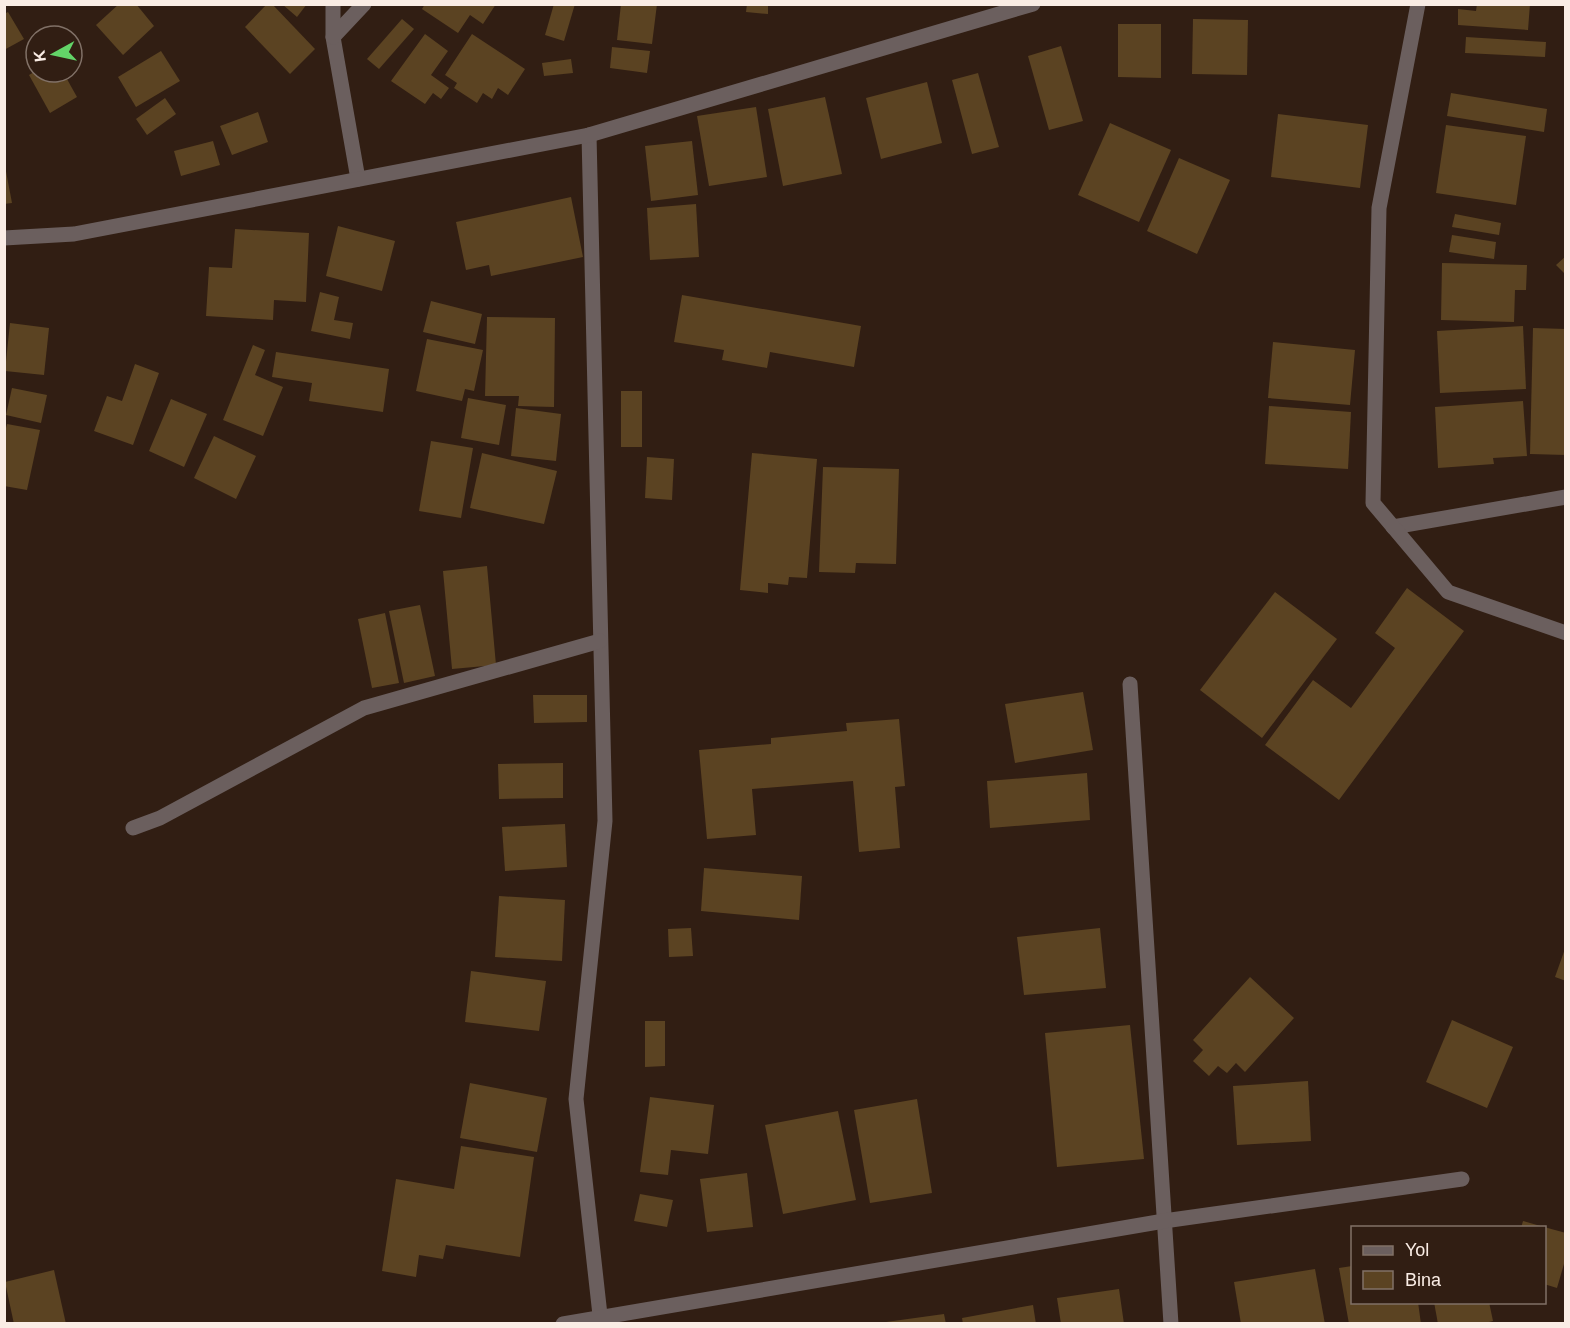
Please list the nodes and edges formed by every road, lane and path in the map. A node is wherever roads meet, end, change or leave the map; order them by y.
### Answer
1 (333, 4) edge
2 (364, 4) edge
3 (1033, 4) edge
4 (1418, 4) edge
5 (333, 37) junction
6 (589, 135) junction
7 (358, 179) junction
8 (4, 238) edge
9 (1566, 497) edge
10 (1393, 527) junction
11 (1566, 633) edge
12 (600, 641) junction
13 (1130, 684) dead end
14 (133, 828) dead end
15 (1462, 1179) dead end
16 (1164, 1221) junction
17 (600, 1320) edge
18 (563, 1323) edge
19 (1171, 1323) edge

1 - 5 street
2 - 5 street
3 - 6 street
4 - 10 street
5 - 7 street
6 - 7 street
6 - 12 street
7 - 8 street
9 - 10 street
10 - 11 street
12 - 14 street
12 - 17 street
13 - 16 street
15 - 16 street
16 - 17 street
16 - 19 street
17 - 18 street

